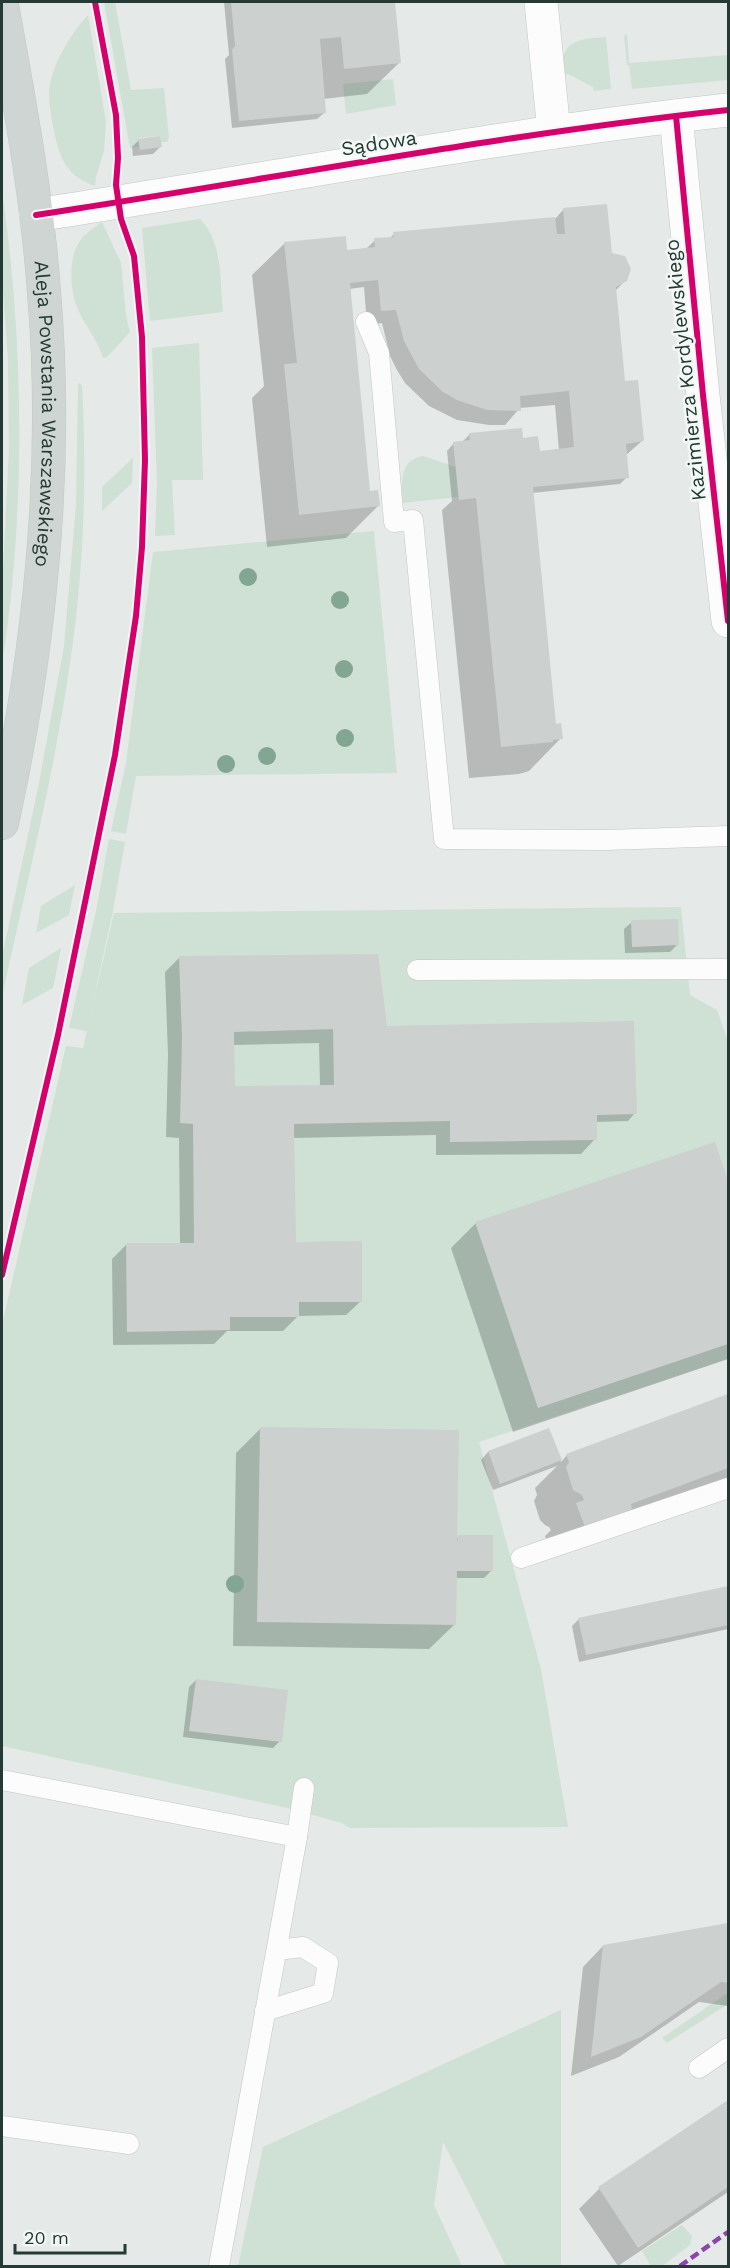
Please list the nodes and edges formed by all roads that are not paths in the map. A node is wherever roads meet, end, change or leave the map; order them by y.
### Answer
1 (541, 2) edge
2 (2, 5) edge
3 (729, 110) edge
4 (676, 116) junction
5 (554, 132) junction
6 (36, 214) junction
7 (366, 322) dead end
8 (729, 621) edge
9 (2, 823) edge
10 (729, 836) edge
11 (729, 969) edge
12 (417, 970) dead end
13 (729, 1488) edge
14 (521, 1558) dead end
15 (2, 1780) edge
16 (304, 1788) dead end
17 (297, 1837) junction
18 (276, 1950) junction
19 (266, 2012) junction
20 (729, 2048) edge
21 (699, 2068) dead end
22 (2, 2126) edge
23 (129, 2144) dead end
24 (219, 2266) edge

1 - 5 street
2 - 6 main road, Aleja Powstania Warszawskiego
3 - 4 street, Sądowa
4 - 5 street, Sądowa
4 - 8 street, Kazimierza Kordylewskiego
5 - 6 street, Sądowa
6 - 9 main road, Aleja Powstania Warszawskiego
7 - 10 lane
11 - 12 lane
13 - 14 lane
15 - 17 lane
16 - 17 lane
17 - 18 lane
18 - 19 lane
18 - 19 lane
19 - 24 lane
20 - 21 lane
22 - 23 lane

